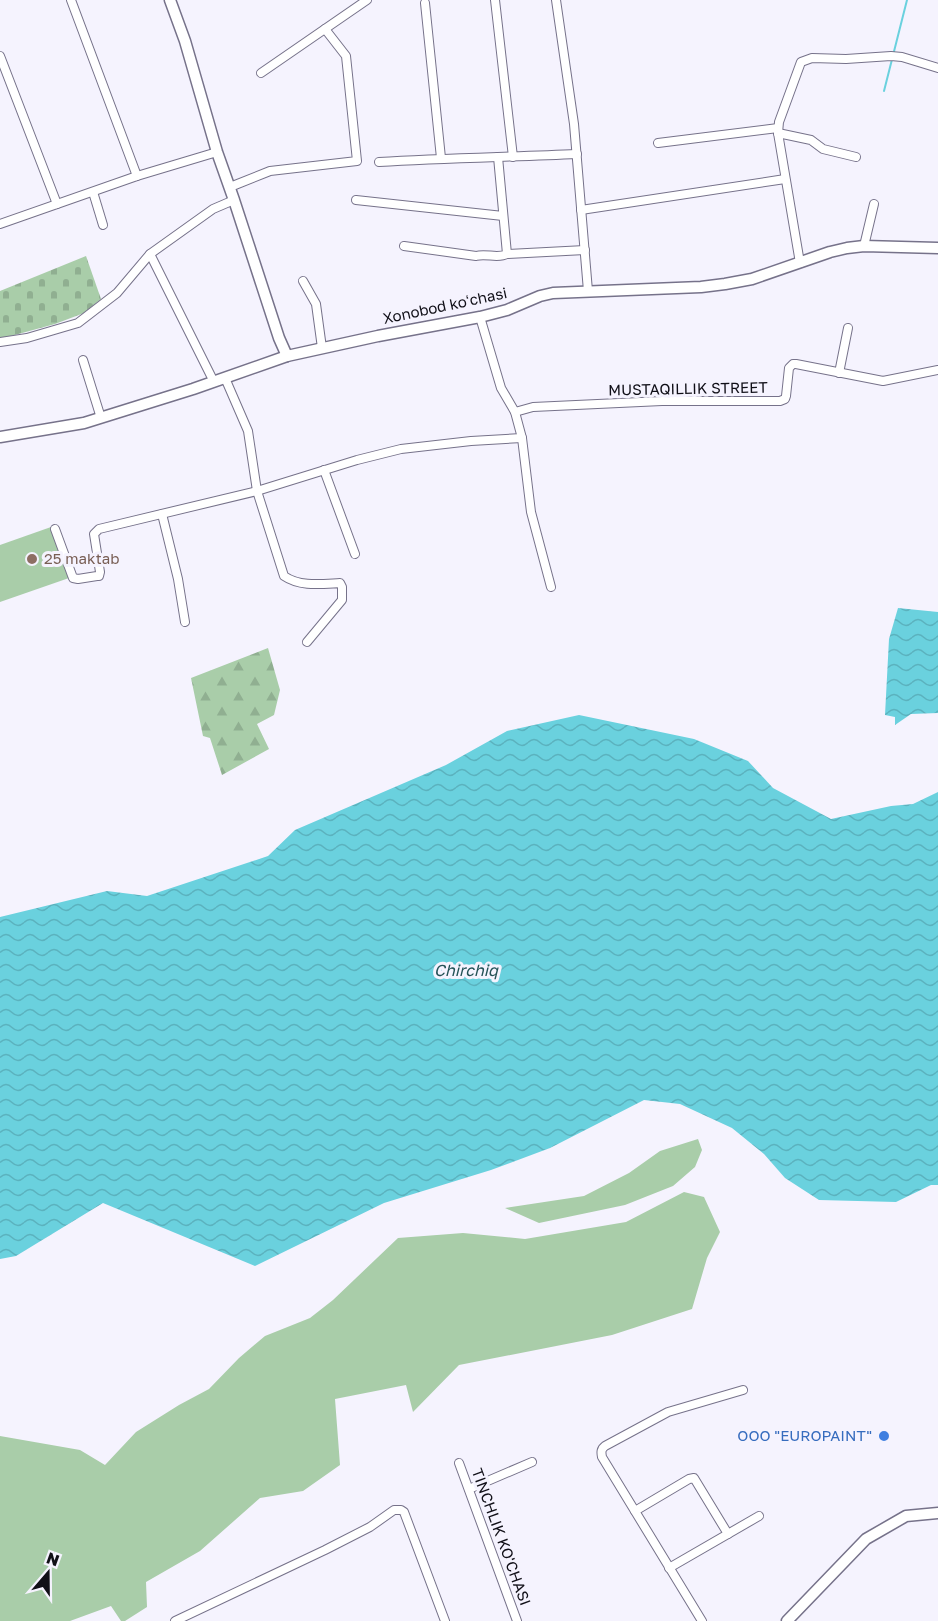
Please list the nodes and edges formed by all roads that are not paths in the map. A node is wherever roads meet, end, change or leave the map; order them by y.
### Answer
1 (71, 0) edge
2 (170, 0) edge
3 (367, 0) edge
4 (495, 0) edge
5 (556, 0) edge
6 (425, 3) dead end
7 (325, 29) junction
8 (0, 56) edge
9 (938, 68) edge
10 (261, 73) dead end
11 (778, 130) junction
12 (658, 143) dead end
13 (217, 152) junction
14 (577, 154) junction
15 (498, 157) junction
16 (513, 157) junction
17 (856, 157) dead end
18 (441, 158) junction
19 (379, 162) dead end
20 (137, 176) junction
21 (785, 179) junction
22 (230, 187) junction
23 (93, 192) junction
24 (234, 200) junction
25 (356, 200) dead end
26 (57, 204) junction
27 (874, 204) dead end
28 (581, 210) junction
29 (503, 216) junction
30 (0, 224) edge
31 (103, 225) dead end
32 (404, 246) dead end
33 (864, 246) junction
34 (938, 248) edge
35 (585, 250) junction
36 (150, 254) junction
37 (507, 254) junction
38 (800, 263) junction
39 (303, 280) dead end
40 (588, 291) junction
41 (480, 317) junction
42 (848, 328) dead end
43 (0, 342) edge
44 (322, 348) junction
45 (287, 356) junction
46 (83, 360) dead end
47 (938, 370) edge
48 (839, 373) junction
49 (220, 380) junction
50 (514, 412) junction
51 (101, 418) junction
52 (0, 436) edge
53 (522, 438) junction
54 (324, 470) junction
55 (257, 491) junction
56 (162, 514) junction
57 (55, 530) dead end
58 (355, 554) dead end
59 (551, 587) dead end
60 (185, 622) dead end
61 (307, 642) dead end
62 (743, 1390) dead end
63 (459, 1462) dead end
64 (532, 1462) dead end
65 (469, 1489) junction
66 (635, 1511) junction
67 (938, 1513) edge
68 (759, 1516) dead end
69 (728, 1534) junction
70 (669, 1568) junction
71 (175, 1621) edge
72 (445, 1621) edge
73 (517, 1621) edge
74 (702, 1621) edge
75 (787, 1621) edge

1 - 20 street
2 - 13 main road
3 - 7 street
4 - 16 street
5 - 14 street
6 - 18 street
7 - 10 street
7 - 22 street
8 - 26 street
9 - 11 street
11 - 12 street
11 - 17 street
11 - 21 street
13 - 20 street
13 - 22 main road
14 - 16 street
14 - 28 street
15 - 16 street
15 - 18 street
15 - 29 street
18 - 19 street
20 - 23 street
21 - 28 street
21 - 38 street
22 - 24 main road
23 - 26 street
23 - 31 street
24 - 36 street
24 - 45 main road
25 - 29 street
26 - 30 street
27 - 33 street
28 - 35 street
29 - 37 street
32 - 37 street
33 - 34 main road, Xonobod koʻchasi
33 - 38 main road, Xonobod koʻchasi
35 - 37 street
35 - 40 street
36 - 43 street
36 - 49 street
38 - 40 main road, Xonobod koʻchasi
39 - 44 street
40 - 41 main road, Xonobod koʻchasi
41 - 44 main road, Xonobod koʻchasi
41 - 50 street
42 - 48 street
44 - 45 main road, Xonobod koʻchasi
45 - 49 main road, Xonobod koʻchasi
46 - 51 street
47 - 48 street, MUSTAQILLIK STREET
48 - 50 street, MUSTAQILLIK STREET
49 - 51 main road, Xonobod koʻchasi
49 - 55 street
50 - 53 street
51 - 52 main road, Xonobod koʻchasi
53 - 54 street
53 - 59 street
54 - 55 street
54 - 58 street
55 - 56 street
55 - 61 street
56 - 57 street
56 - 60 street
62 - 66 street
63 - 65 street, TINCHLIK KO'CHASI
64 - 65 street
65 - 73 street, TINCHLIK KO'CHASI
66 - 69 street
66 - 70 street
67 - 75 main road
68 - 69 street
69 - 70 street
70 - 74 street
71 - 72 street

